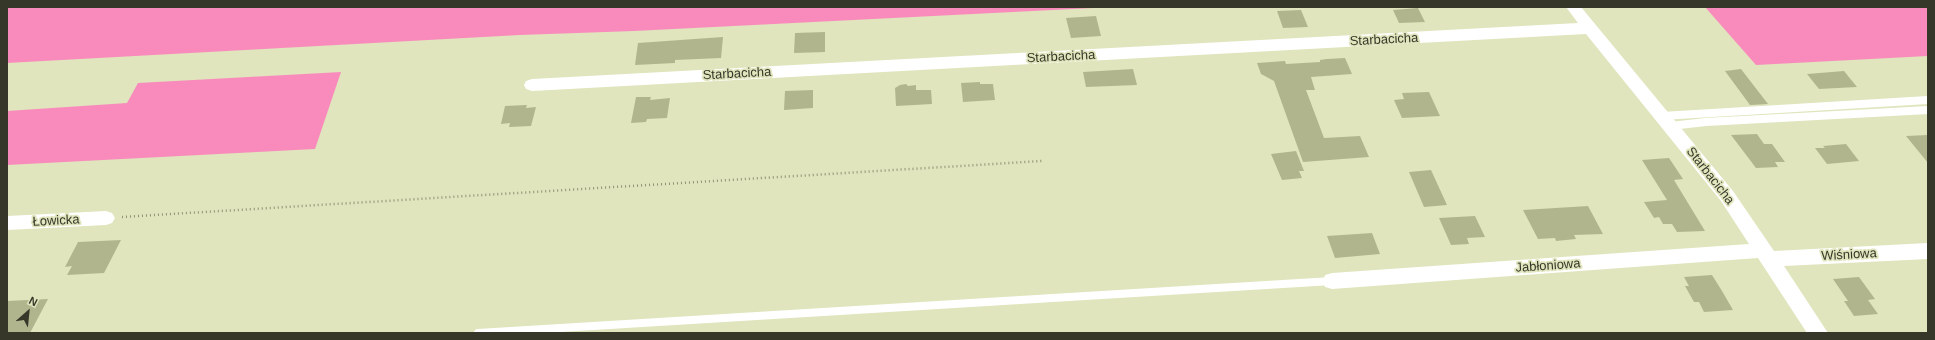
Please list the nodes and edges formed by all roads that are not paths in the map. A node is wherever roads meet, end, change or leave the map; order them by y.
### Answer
1 (1573, 7) edge
2 (1590, 28) junction
3 (532, 85) dead end
4 (1928, 100) edge
5 (1928, 110) edge
6 (1666, 121) junction
7 (106, 218) road end
8 (7, 223) edge
9 (1928, 251) edge
10 (1767, 254) junction
11 (1332, 281) joint
12 (478, 333) edge
13 (1818, 333) edge

1 - 2 street, Starbacicha
2 - 3 street, Starbacicha
2 - 6 street, Starbacicha
4 - 6 lane
5 - 6 lane
6 - 10 street, Starbacicha
7 - 8 street, Łowicka
9 - 10 street, Wiśniowa
10 - 11 street, Jabłoniowa
10 - 13 street, Starbacicha
11 - 12 lane

